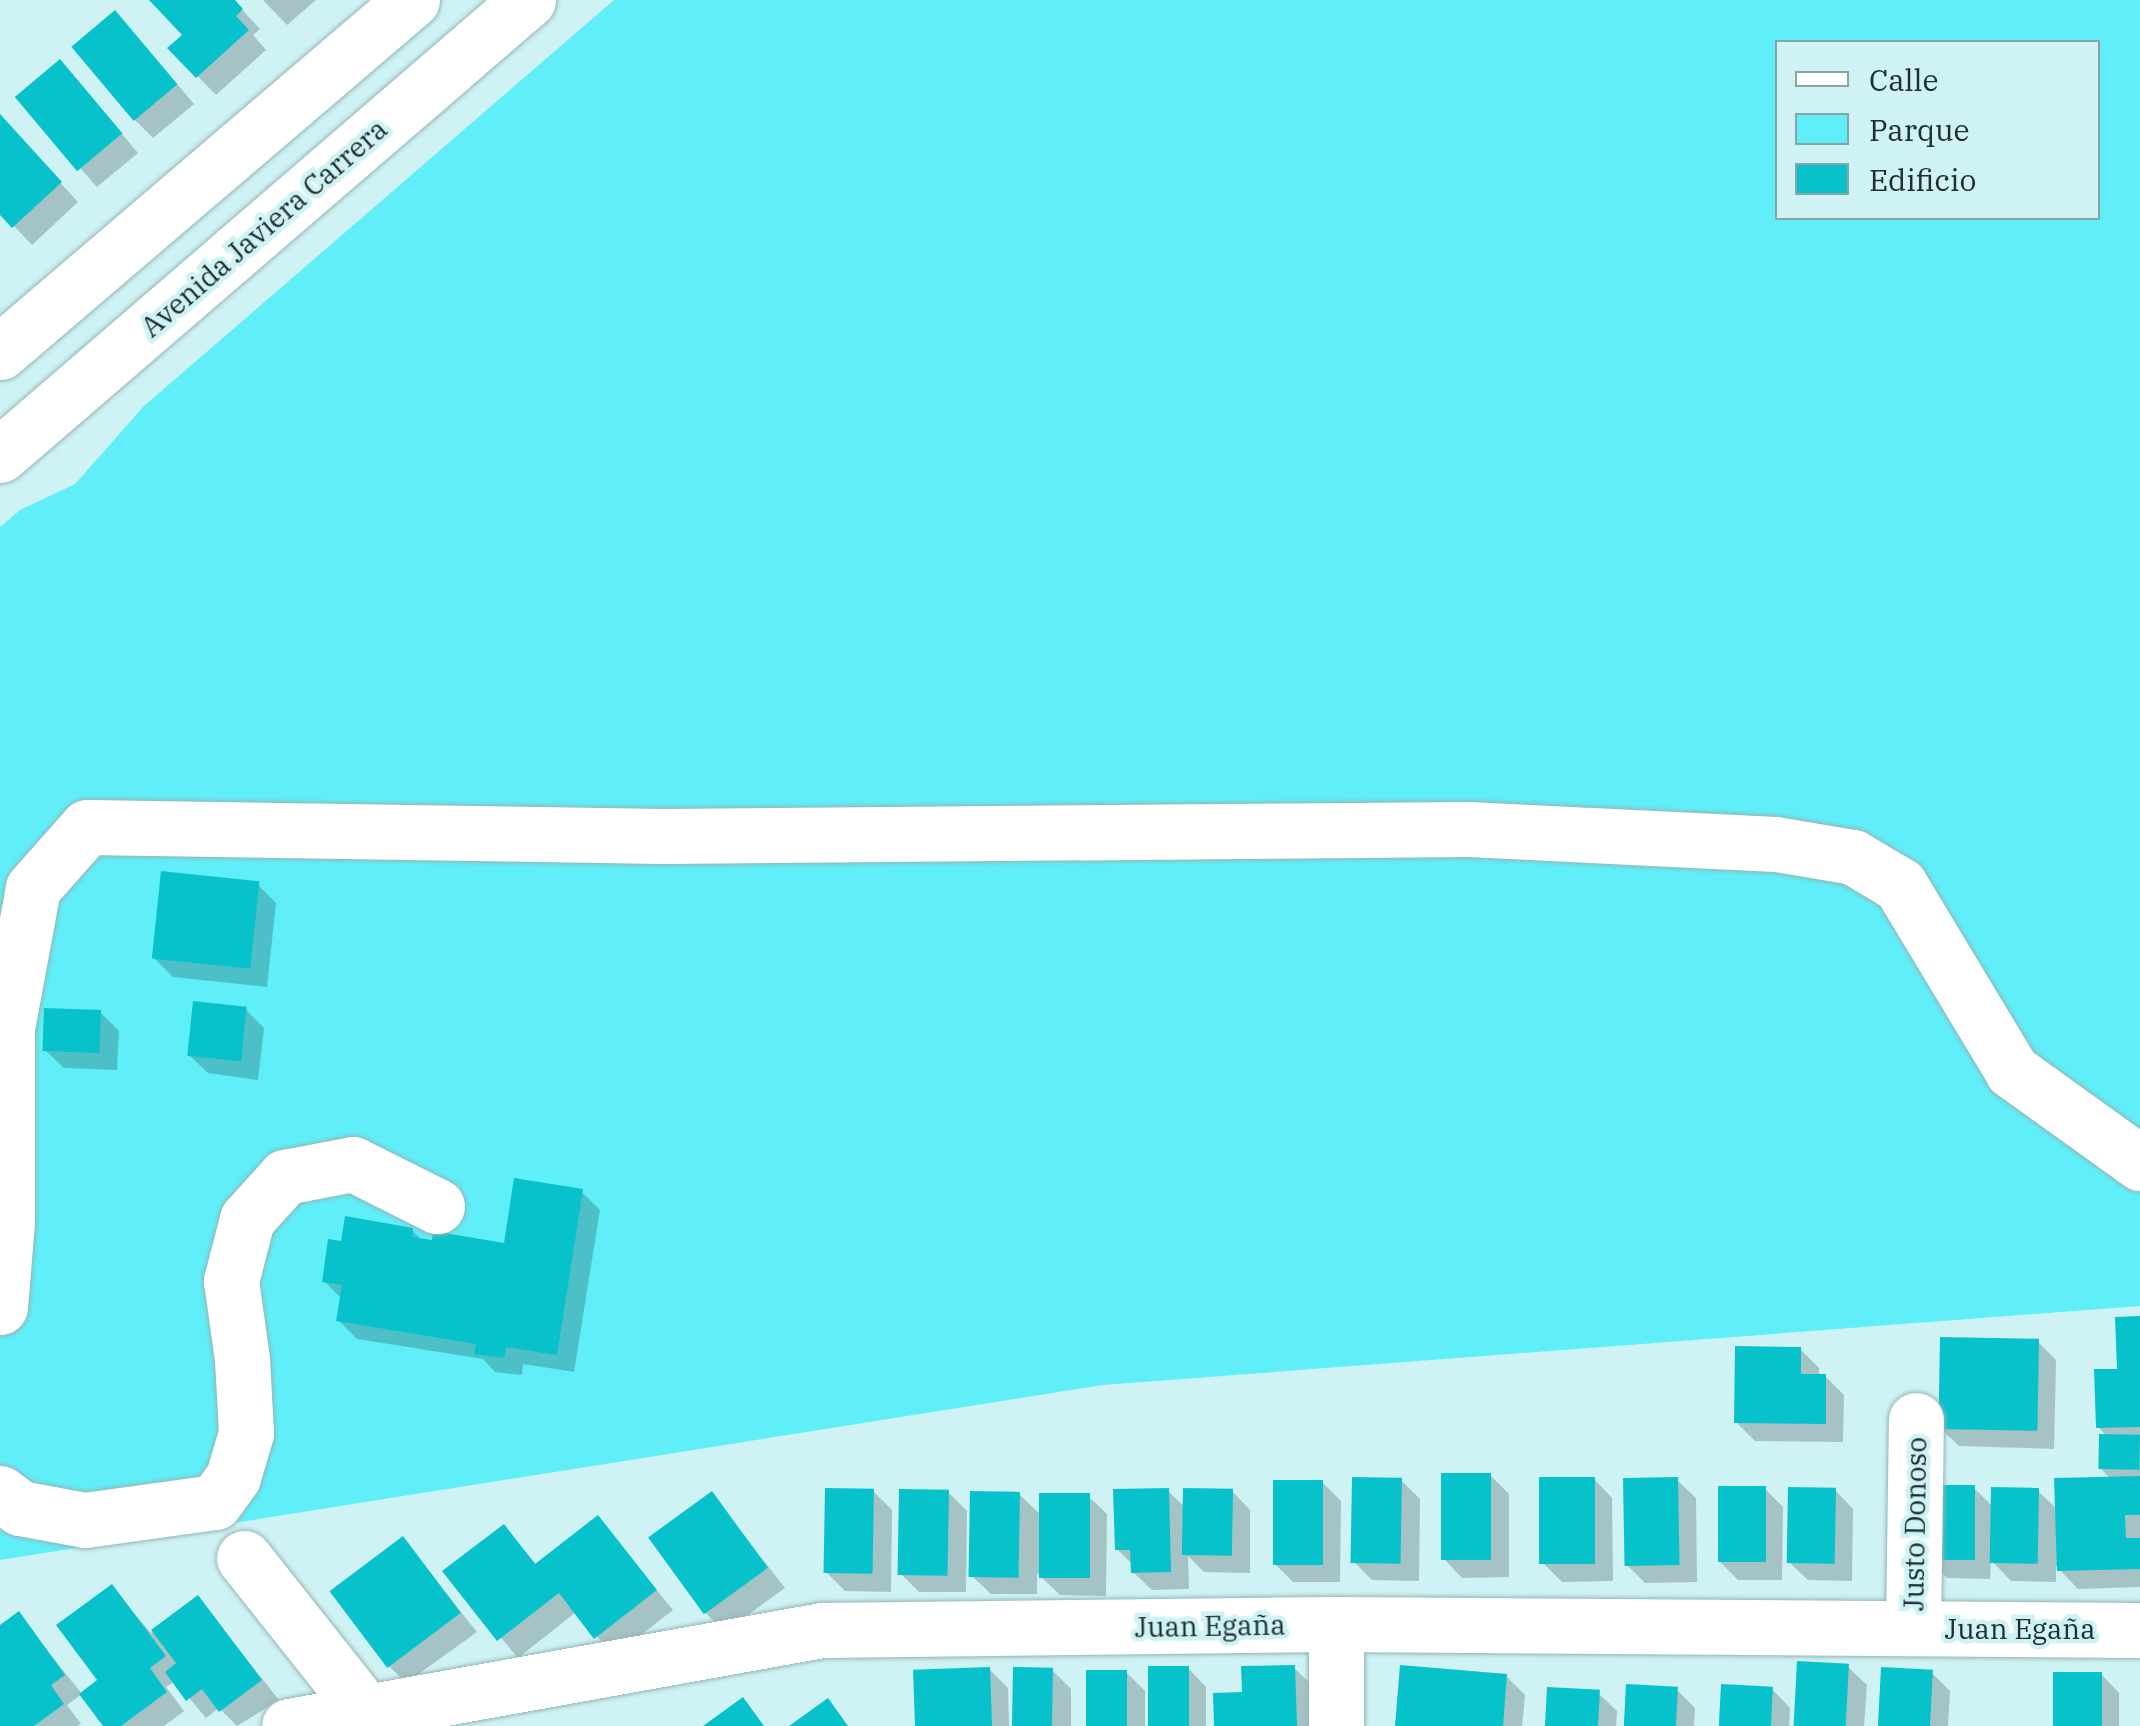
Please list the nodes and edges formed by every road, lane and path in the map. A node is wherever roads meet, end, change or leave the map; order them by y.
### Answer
1 (412, 0) edge
2 (528, 0) edge
3 (0, 352) edge
4 (0, 455) edge
5 (2140, 1163) edge
6 (437, 1206) dead end
7 (0, 1307) edge
8 (1916, 1420) dead end
9 (0, 1492) edge
10 (244, 1558) dead end
11 (1336, 1624) junction
12 (1913, 1628) junction
13 (2140, 1630) edge
14 (372, 1720) edge
15 (289, 1726) edge
16 (1336, 1726) edge

1 - 3 street
2 - 4 street, Avenida Javiera Carrera
5 - 7 street
6 - 9 street
8 - 12 street, Justo Donoso
10 - 14 street
11 - 12 street, Juan Egaña
11 - 14 street, Juan Egaña
11 - 16 street
12 - 13 street, Juan Egaña
14 - 15 street, Juan Egaña

